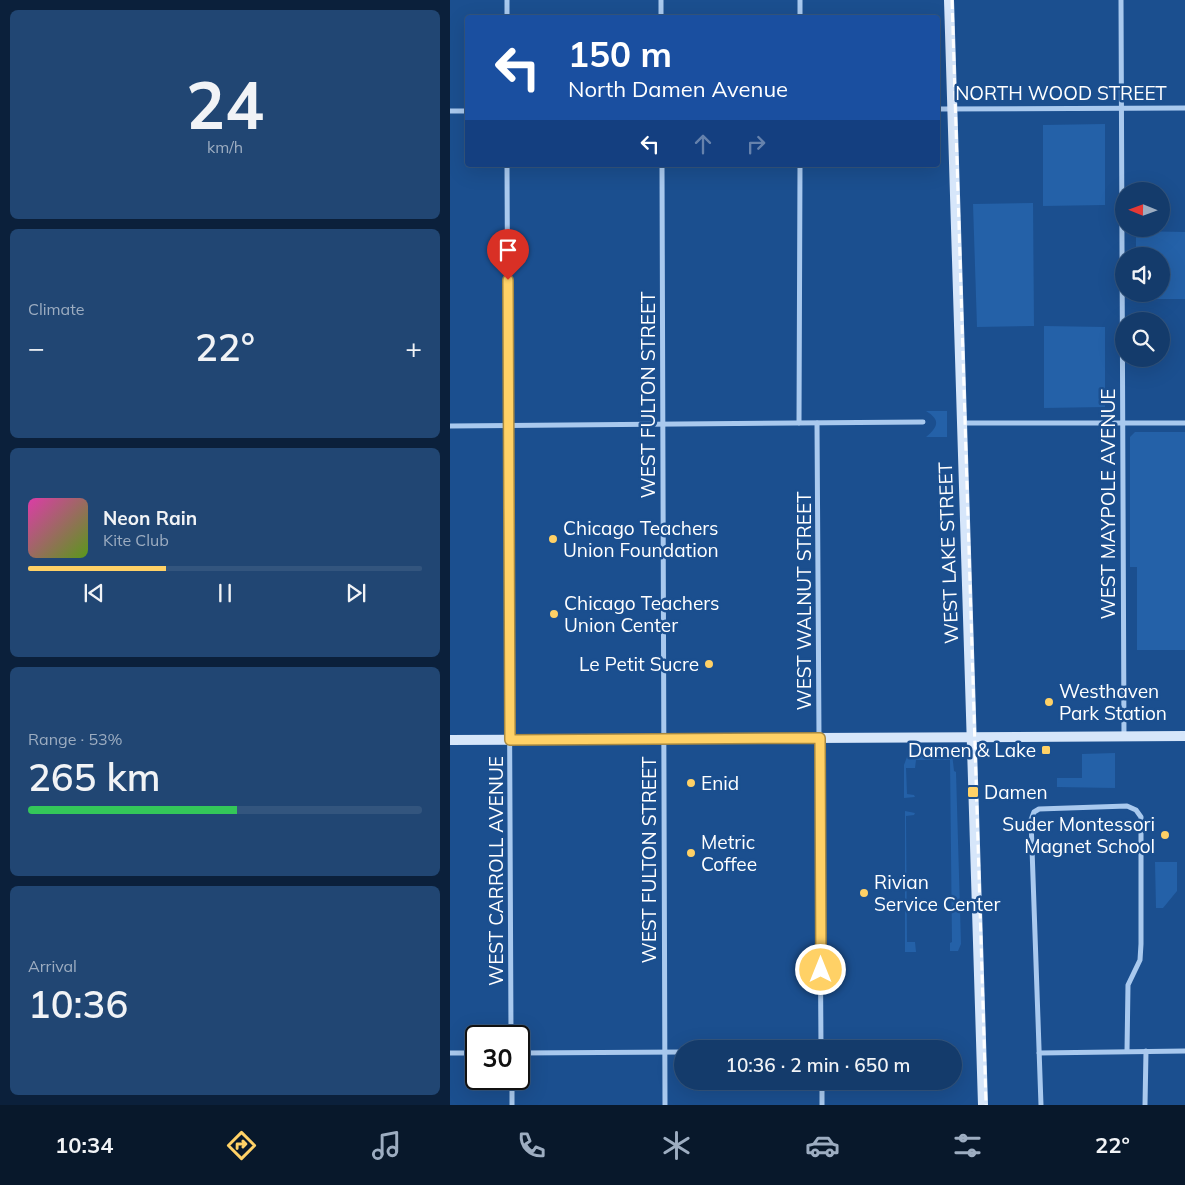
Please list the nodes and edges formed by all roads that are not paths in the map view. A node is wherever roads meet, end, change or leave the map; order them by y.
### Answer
1 (506, 0) edge
2 (661, 0) edge
3 (800, 0) edge
4 (949, 0) edge
5 (1121, 0) edge
6 (507, 15) edge
7 (661, 15) edge
8 (800, 15) edge
9 (1121, 108) junction
10 (1185, 108) edge
11 (940, 109) edge
12 (952, 109) junction
13 (450, 111) edge
14 (465, 111) edge
15 (507, 167) edge
16 (662, 167) edge
17 (800, 167) edge
18 (924, 422) dead end
19 (799, 423) junction
20 (818, 423) junction
21 (962, 423) junction
22 (1123, 423) junction
23 (1185, 423) edge
24 (663, 424) junction
25 (450, 426) edge
26 (508, 426) junction
27 (1185, 736) edge
28 (1124, 737) junction
29 (820, 738) junction
30 (972, 738) junction
31 (664, 739) junction
32 (450, 740) edge
33 (510, 740) junction
34 (511, 1025) edge
35 (822, 1040) edge
36 (1127, 1051) junction
37 (1146, 1051) junction
38 (1185, 1051) edge
39 (665, 1052) junction
40 (674, 1052) edge
41 (450, 1053) edge
42 (465, 1053) edge
43 (530, 1053) edge
44 (1039, 1053) junction
45 (512, 1090) edge
46 (822, 1090) edge
47 (512, 1105) edge
48 (665, 1105) edge
49 (822, 1105) edge
50 (983, 1105) edge
51 (1041, 1105) edge
52 (1145, 1105) edge

1 - 6 street
2 - 7 street
3 - 8 street
4 - 12 main road, WEST LAKE STREET
5 - 9 street, WEST MAYPOLE AVENUE
9 - 10 street, NORTH WOOD STREET
9 - 12 street, NORTH WOOD STREET
9 - 22 street, WEST MAYPOLE AVENUE
11 - 12 street, NORTH WOOD STREET
12 - 21 main road, WEST LAKE STREET
13 - 14 street
15 - 26 street, WEST CARROLL AVENUE
16 - 24 street, WEST FULTON STREET
17 - 19 street
18 - 20 street
19 - 20 street
19 - 24 street
20 - 29 street, WEST WALNUT STREET
21 - 22 street
21 - 30 main road, WEST LAKE STREET
22 - 23 street
22 - 28 street, WEST MAYPOLE AVENUE
24 - 26 street
24 - 31 street, WEST FULTON STREET
25 - 26 street
26 - 33 street, WEST CARROLL AVENUE
27 - 28 main road
28 - 30 main road
29 - 30 main road
29 - 31 main road
29 - 35 street, WEST WALNUT STREET
30 - 50 main road, WEST LAKE STREET
31 - 33 main road
31 - 39 street, WEST FULTON STREET
32 - 33 main road
33 - 34 street, WEST CARROLL AVENUE
36 - 37 street
36 - 44 street
36 - 44 street
37 - 38 street
37 - 52 street
39 - 40 street
39 - 43 street
39 - 48 street, WEST FULTON STREET
41 - 42 street
44 - 51 street
45 - 47 street
46 - 49 street

